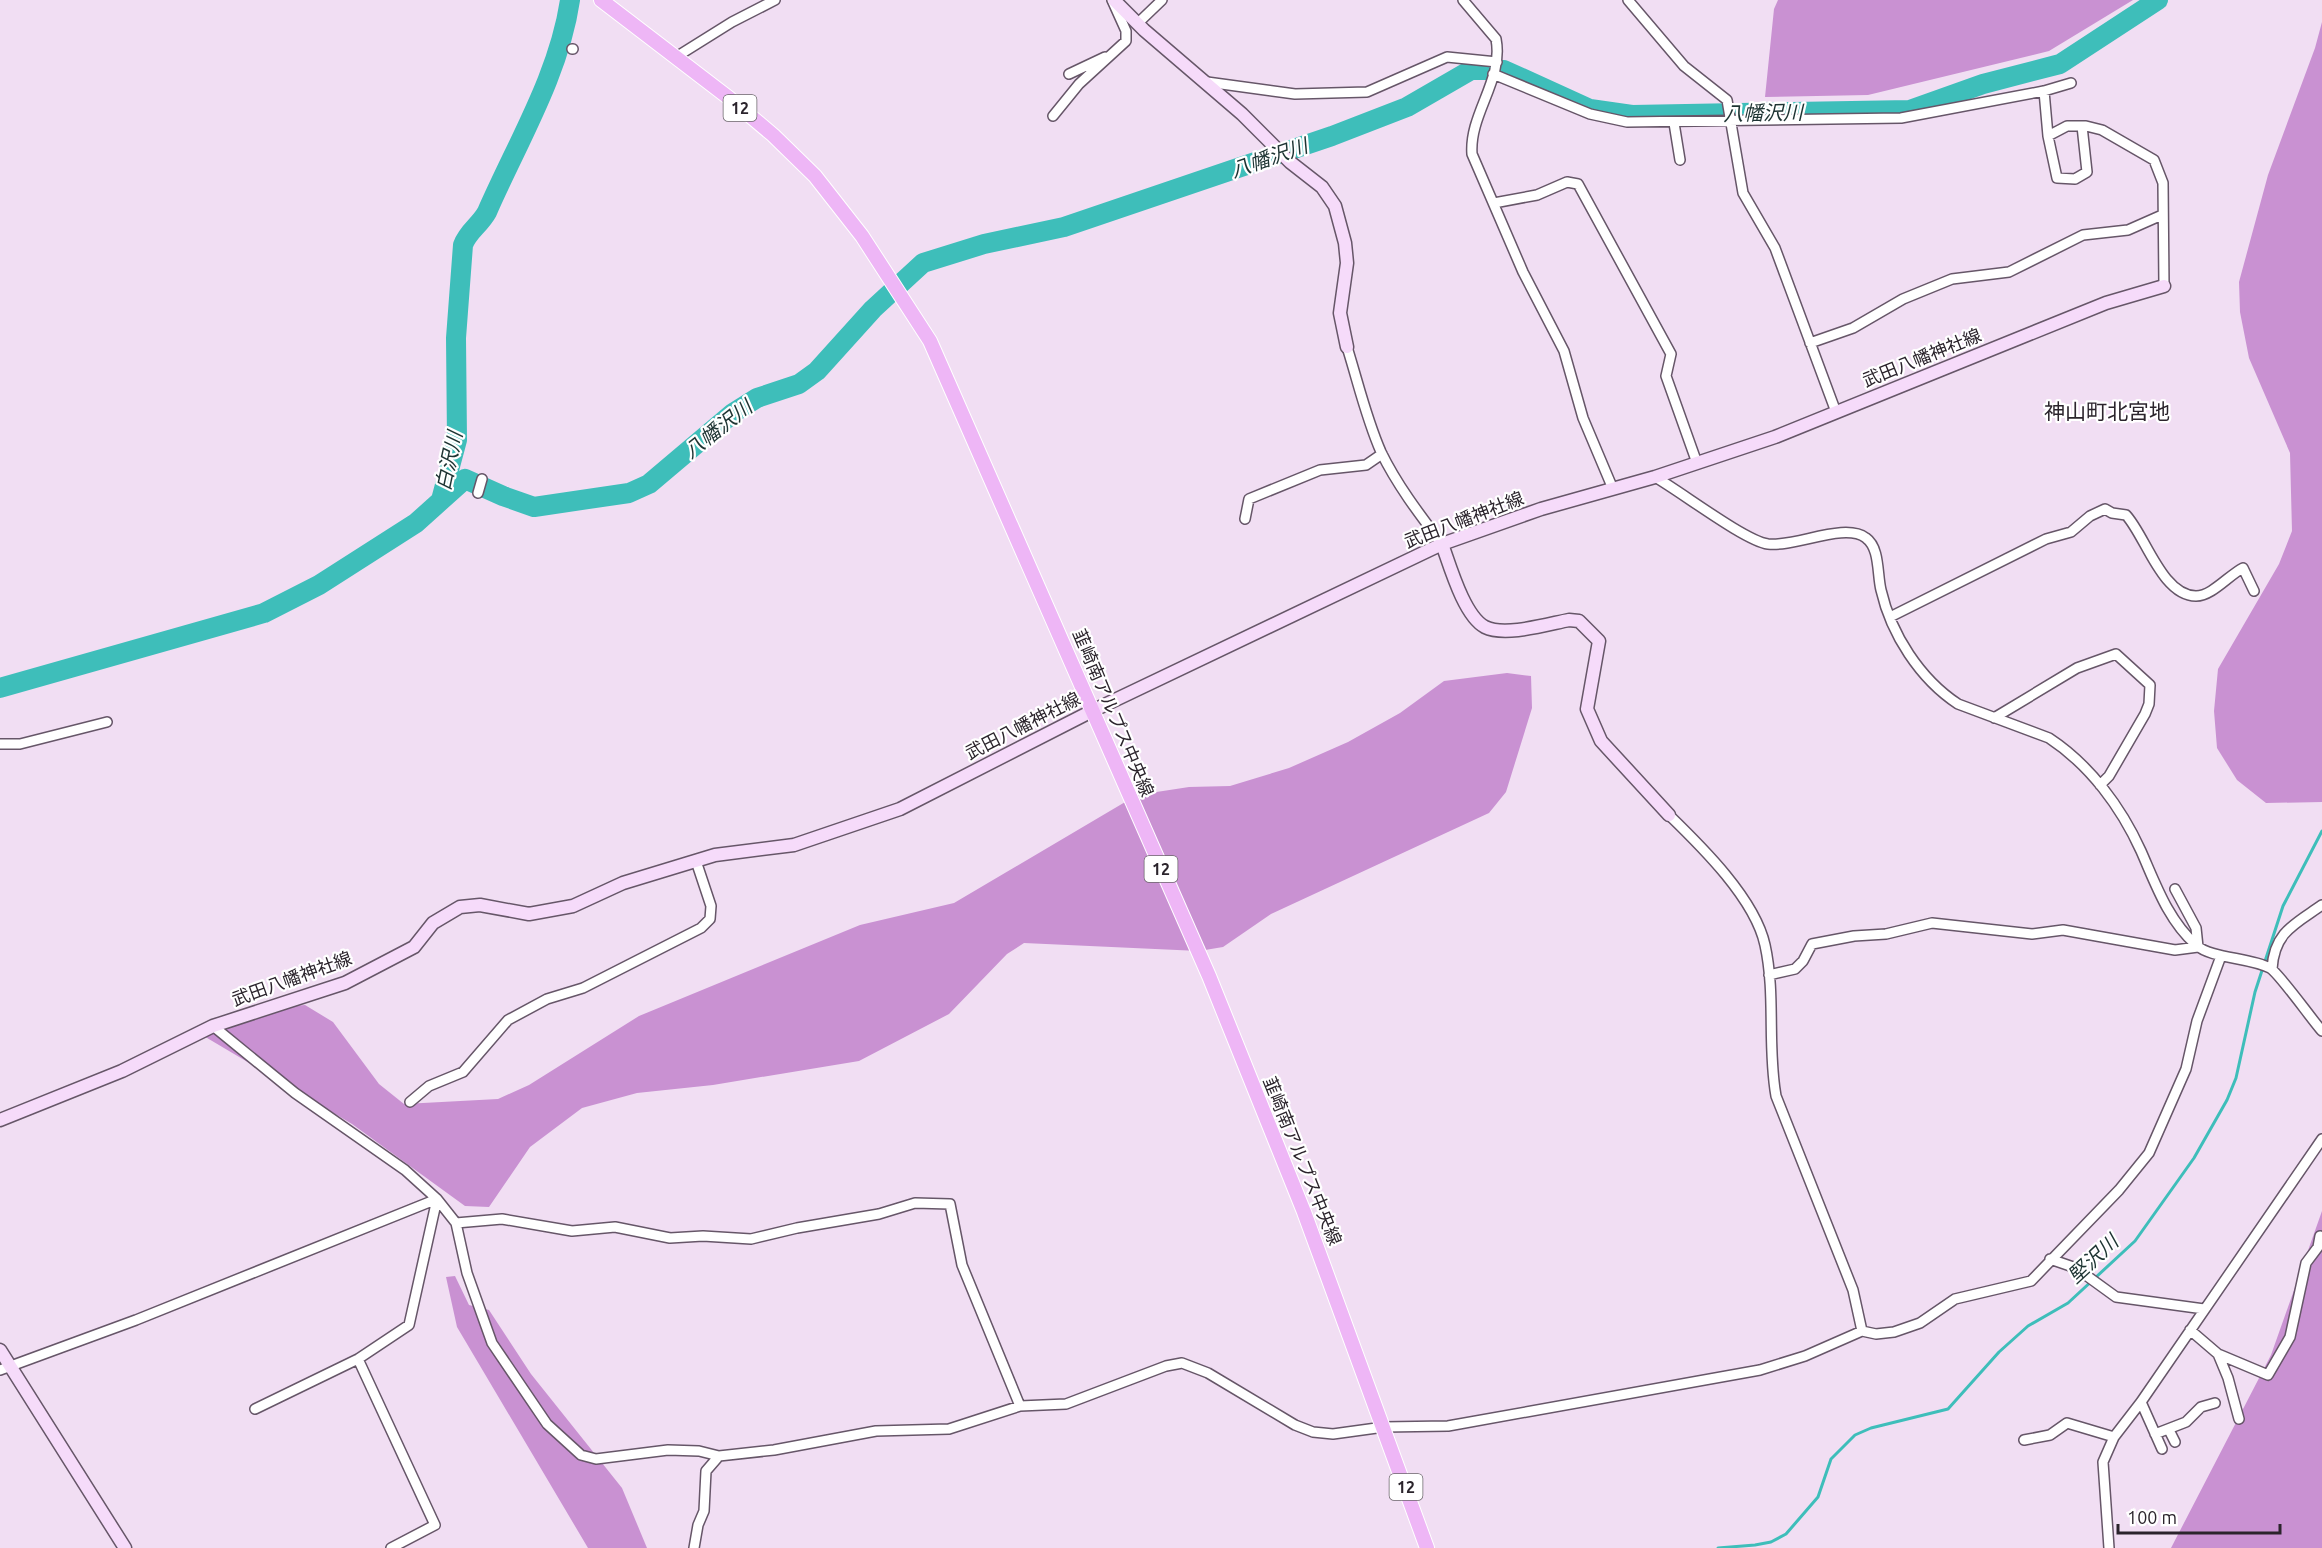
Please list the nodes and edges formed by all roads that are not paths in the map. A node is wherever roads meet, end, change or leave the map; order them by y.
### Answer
1 (601, 0) edge
2 (775, 0) edge
3 (1113, 0) edge
4 (1162, 0) edge
5 (1463, 0) edge
6 (1628, 0) edge
7 (1137, 24) junction
8 (1114, 53) junction
9 (676, 57) junction
10 (1495, 68) junction
11 (1069, 74) dead end
12 (1207, 82) junction
13 (2071, 83) dead end
14 (2044, 91) junction
15 (1053, 116) dead end
16 (1729, 121) junction
17 (1674, 123) junction
18 (2082, 126) junction
19 (2048, 136) junction
20 (1680, 160) dead end
21 (1494, 203) junction
22 (2162, 215) junction
23 (2164, 286) joint
24 (1810, 343) junction
25 (1347, 346) joint
26 (1836, 412) junction
27 (1382, 454) junction
28 (1697, 463) junction
29 (1655, 477) junction
30 (482, 479) dead end
31 (1612, 489) junction
32 (478, 493) dead end
33 (1245, 519) dead end
34 (1442, 544) junction
35 (2254, 591) dead end
36 (1890, 617) junction
37 (1092, 711) junction
38 (1994, 718) junction
39 (106, 722) dead end
40 (0, 744) edge
41 (2100, 785) junction
42 (1668, 815) joint
43 (696, 861) junction
44 (2175, 889) dead end
45 (2322, 905) edge
46 (2198, 947) junction
47 (2221, 956) junction
48 (2272, 969) junction
49 (1769, 975) junction
50 (213, 1026) junction
51 (2322, 1031) edge
52 (410, 1102) dead end
53 (0, 1120) edge
54 (2322, 1139) edge
55 (437, 1199) junction
56 (456, 1223) junction
57 (2320, 1236) dead end
58 (2050, 1259) junction
59 (2204, 1309) junction
60 (2190, 1330) junction
61 (1862, 1331) junction
62 (0, 1350) edge
63 (2218, 1354) junction
64 (358, 1359) junction
65 (5, 1368) edge
66 (2141, 1402) junction
67 (2215, 1403) dead end
68 (1020, 1406) junction
69 (255, 1409) dead end
70 (2239, 1419) dead end
71 (1384, 1426) junction
72 (2169, 1430) junction
73 (2155, 1434) junction
74 (2114, 1437) junction
75 (2024, 1440) dead end
76 (2175, 1442) dead end
77 (2162, 1449) dead end
78 (719, 1456) junction
79 (125, 1548) edge
80 (391, 1548) edge
81 (694, 1548) edge
82 (1427, 1548) edge
83 (2109, 1548) edge

1 - 9 main road, 韮崎南アルプス中央線 / 12
2 - 9 street
3 - 7 main road
3 - 8 street
4 - 7 street
5 - 10 street
6 - 16 street
7 - 12 main road
8 - 11 street
8 - 15 street
9 - 37 main road, 韮崎南アルプス中央線 / 12
10 - 12 street
10 - 17 street
10 - 21 street
12 - 25 main road
13 - 14 street
14 - 16 street
14 - 19 street
16 - 17 street
16 - 24 street
17 - 20 street
18 - 19 street
18 - 19 street
18 - 22 street
21 - 28 street
21 - 31 street
22 - 23 street
22 - 24 street
23 - 26 main road, 武田八幡神社線
24 - 26 street
25 - 27 street
26 - 28 main road, 武田八幡神社線
27 - 33 street
27 - 34 street
28 - 29 main road, 武田八幡神社線
29 - 31 main road, 武田八幡神社線
29 - 36 street
30 - 32 street
31 - 34 main road, 武田八幡神社線
34 - 37 main road, 武田八幡神社線
34 - 42 main road
35 - 36 street
36 - 38 street
37 - 43 main road, 武田八幡神社線
37 - 71 main road, 韮崎南アルプス中央線 / 12
38 - 41 street
38 - 41 street
39 - 40 street
41 - 46 street
42 - 49 street
43 - 50 main road, 武田八幡神社線
43 - 52 street
44 - 46 street
45 - 48 street
46 - 47 street
46 - 49 street
47 - 48 street
47 - 58 street
48 - 51 street
49 - 61 street
50 - 53 main road, 武田八幡神社線
50 - 55 street
54 - 59 street
55 - 56 street
55 - 64 street
55 - 65 street
56 - 68 street
56 - 78 street
57 - 63 street
58 - 59 street
58 - 61 street
59 - 60 street
60 - 63 street
60 - 66 street
61 - 71 street
62 - 65 main road
63 - 70 street
64 - 69 street
64 - 80 street
65 - 79 main road
66 - 73 street
66 - 74 street
67 - 72 street
68 - 71 street
68 - 78 street
71 - 82 main road, 韮崎南アルプス中央線 / 12
72 - 73 street
72 - 76 street
73 - 77 street
74 - 75 street
74 - 83 street
78 - 81 street

